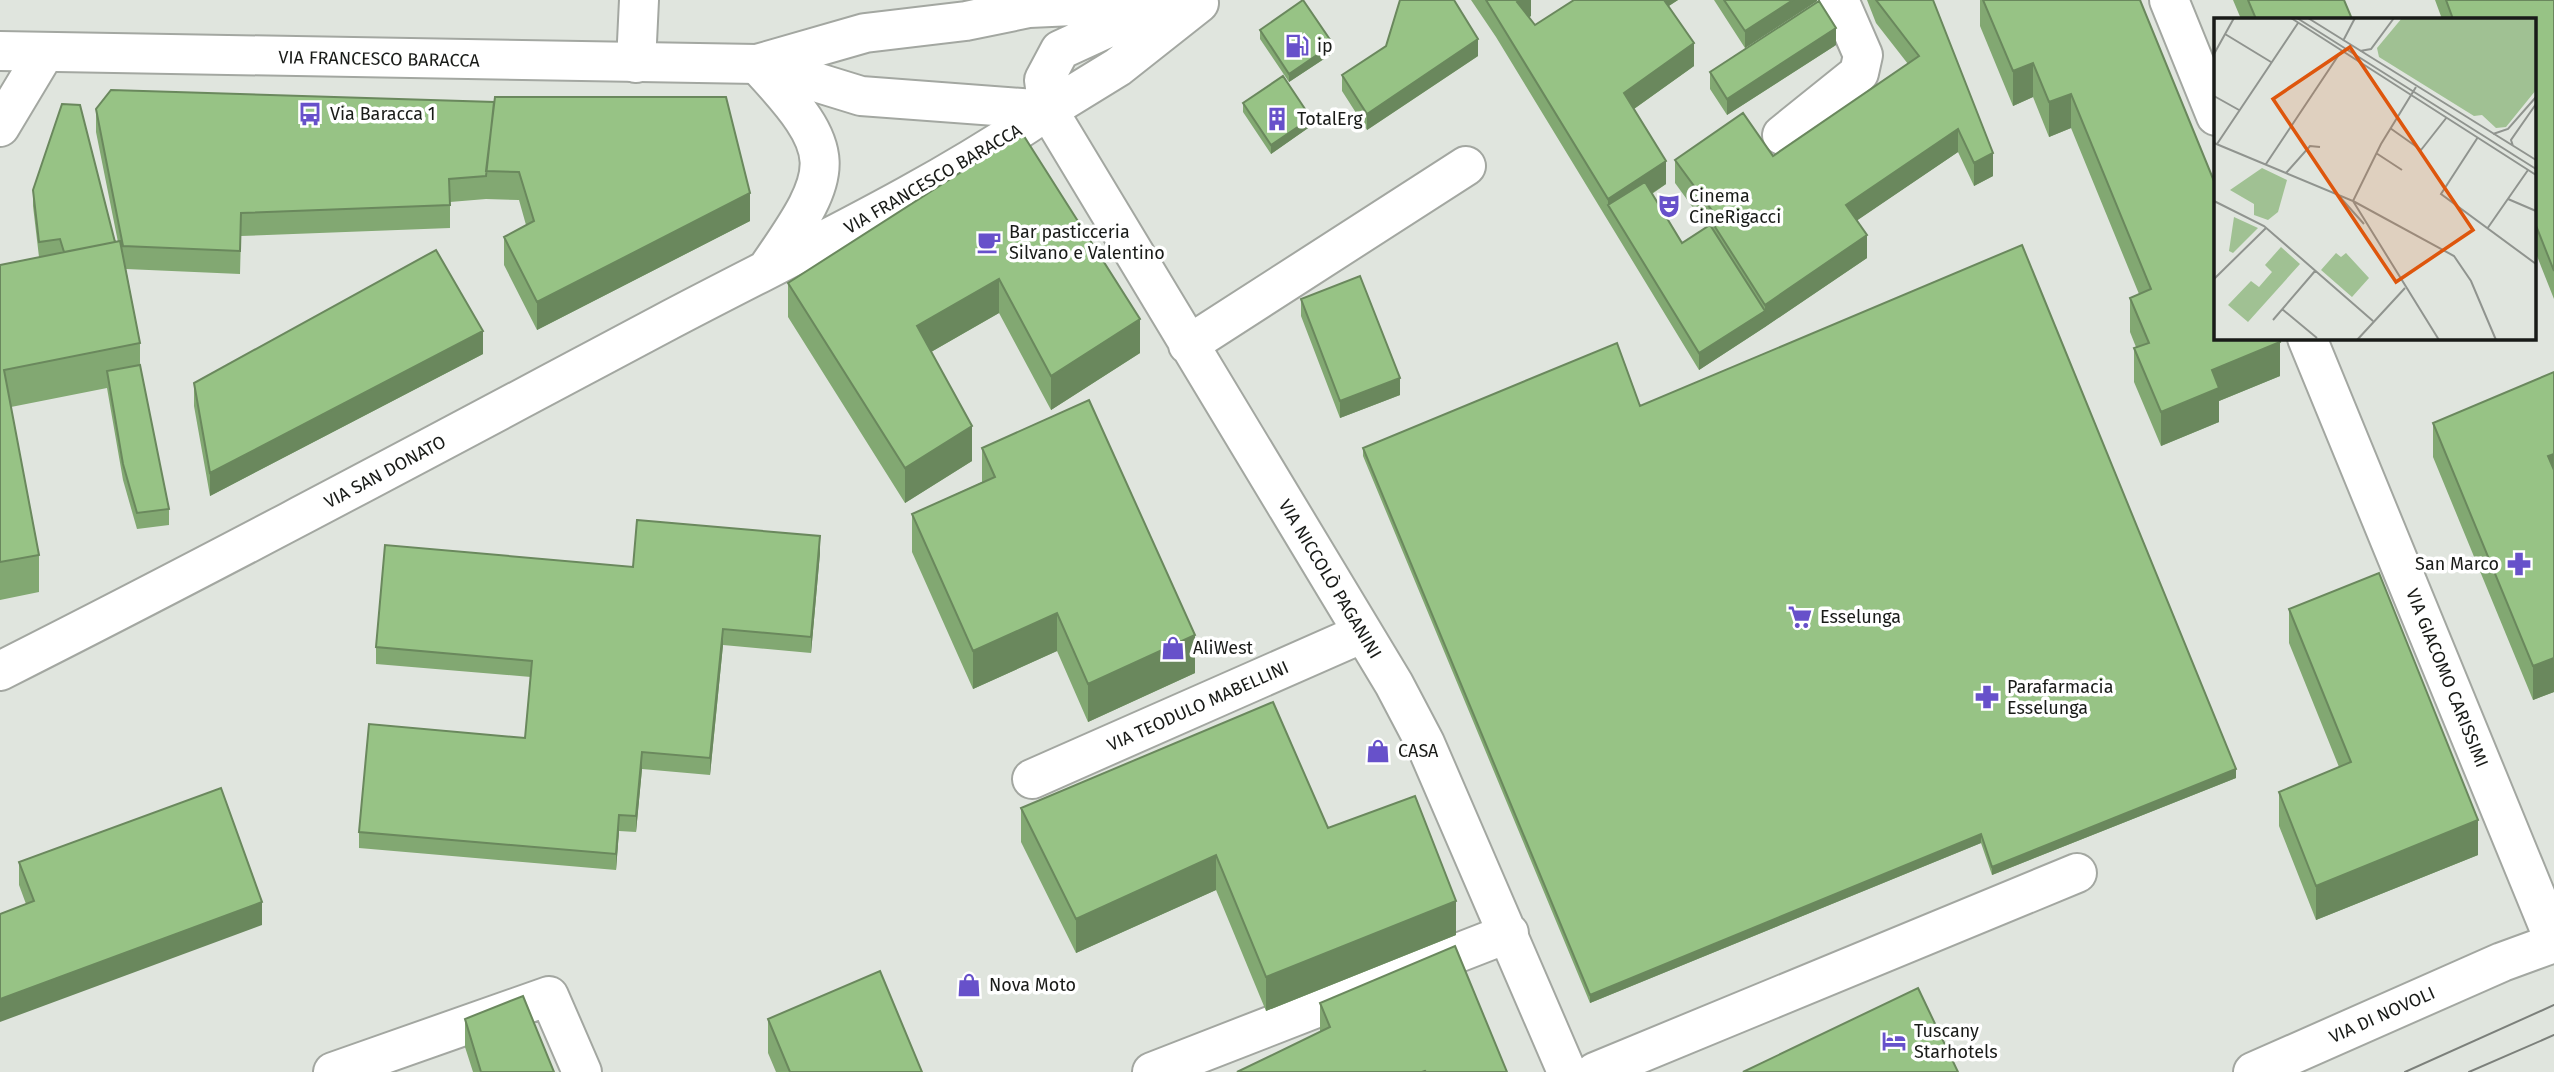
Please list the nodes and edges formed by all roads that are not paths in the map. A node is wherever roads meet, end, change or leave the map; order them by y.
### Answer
1 (639, 0) edge
2 (1839, 0) edge
3 (2169, 0) edge
4 (1202, 2) edge
5 (1144, 5) edge
6 (0, 51) edge
7 (46, 52) junction
8 (636, 63) junction
9 (757, 64) junction
10 (1048, 110) junction
11 (2214, 111) edge
12 (0, 127) edge
13 (1782, 135) dead end
14 (1466, 166) dead end
15 (768, 268) junction
16 (2308, 340) edge
17 (1188, 345) junction
18 (1363, 633) junction
19 (0, 671) edge
20 (1032, 779) dead end
21 (2077, 873) dead end
22 (1509, 933) junction
23 (2554, 941) edge
24 (2554, 957) edge
25 (2512, 958) junction
26 (333, 1072) edge
27 (582, 1072) edge
28 (1152, 1072) edge
29 (1567, 1072) edge
30 (1595, 1072) edge
31 (2253, 1072) edge

1 - 8 street
2 - 13 street
3 - 11 street
4 - 5 street, VIA FRANCESCO BARACCA
4 - 10 street, VIA FRANCESCO BARACCA
5 - 9 street, VIA FRANCESCO BARACCA
5 - 10 street, VIA FRANCESCO BARACCA
6 - 7 street, VIA FRANCESCO BARACCA
7 - 8 street, VIA FRANCESCO BARACCA
7 - 12 street
8 - 9 street, VIA FRANCESCO BARACCA
9 - 10 street, VIA FRANCESCO BARACCA
9 - 15 street
10 - 15 street, VIA FRANCESCO BARACCA
10 - 17 street, VIA NICCOLÒ PAGANINI
14 - 17 street
15 - 19 street, VIA SAN DONATO
16 - 23 street, VIA GIACOMO CARISSIMI
17 - 18 street, VIA NICCOLÒ PAGANINI
18 - 20 street, VIA TEODULO MABELLINI
18 - 22 street, VIA NICCOLÒ PAGANINI
21 - 30 street
22 - 28 street
22 - 29 street, VIA NICCOLÒ PAGANINI
23 - 25 street, VIA DI NOVOLI
24 - 25 street, VIA DI NOVOLI
25 - 31 street, VIA DI NOVOLI
26 - 27 street

